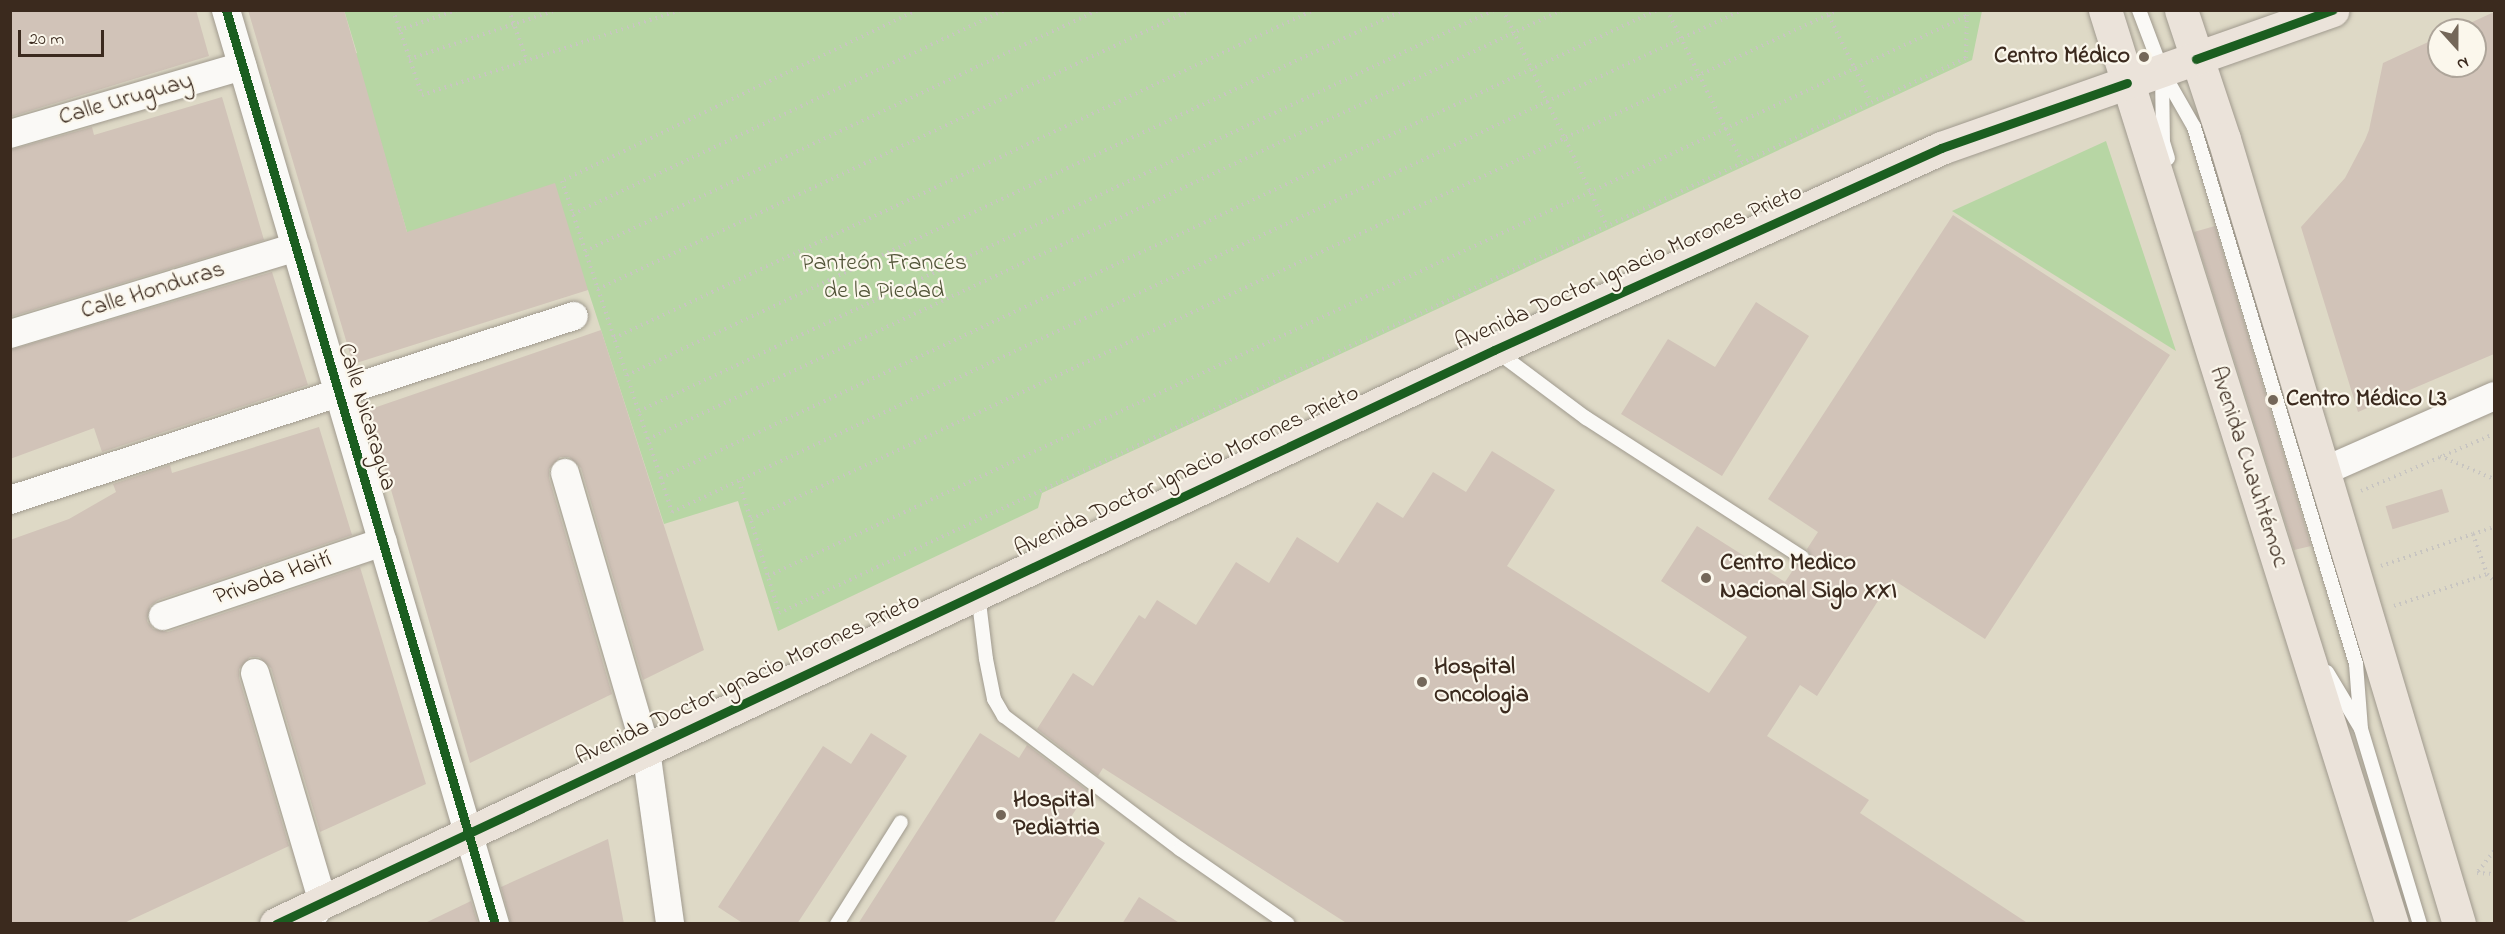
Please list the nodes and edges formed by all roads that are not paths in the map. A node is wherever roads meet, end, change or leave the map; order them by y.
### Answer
1 (226, 10) edge
2 (2105, 10) edge
3 (2139, 10) edge
4 (2181, 10) edge
5 (2332, 10) edge
6 (2196, 59) junction
7 (242, 66) junction
8 (2162, 71) junction
9 (2127, 83) junction
10 (10, 134) edge
11 (2174, 177) dead end
12 (296, 247) junction
13 (574, 316) dead end
14 (10, 334) edge
15 (1494, 350) junction
16 (338, 392) junction
17 (2494, 396) edge
18 (2322, 472) junction
19 (565, 473) dead end
20 (2272, 495) dead end
21 (10, 500) edge
22 (383, 542) junction
23 (1802, 557) dead end
24 (978, 592) junction
25 (163, 616) dead end
26 (255, 673) dead end
27 (2361, 729) junction
28 (646, 750) junction
29 (901, 822) dead end
30 (469, 834) junction
31 (315, 913) edge
32 (2385, 918) edge
33 (276, 924) edge
34 (495, 924) edge
35 (670, 924) edge
36 (837, 924) edge
37 (1288, 924) edge
38 (2421, 924) edge
39 (2459, 924) edge

1 - 7 street, Calle Nicaragua
2 - 9 main road, Avenida Cuauhtémoc
3 - 8 lane
4 - 6 main road
5 - 6 main road, Avenida Doctor Ignacio Morones Prieto
6 - 8 main road, Avenida Doctor Ignacio Morones Prieto
6 - 18 main road
7 - 10 street, Calle Uruguay
7 - 12 street, Calle Nicaragua
8 - 9 main road, Avenida Doctor Ignacio Morones Prieto
8 - 11 lane
8 - 27 lane
9 - 15 main road, Avenida Doctor Ignacio Morones Prieto
9 - 32 main road, Avenida Cuauhtémoc
12 - 14 street, Calle Honduras
12 - 16 street, Calle Nicaragua
13 - 16 street
15 - 23 lane
15 - 24 main road, Avenida Doctor Ignacio Morones Prieto
16 - 21 street
16 - 22 street, Calle Nicaragua
17 - 18 street
18 - 39 main road
19 - 28 street
20 - 27 lane
22 - 25 street, Privada Haití
22 - 30 street, Calle Nicaragua
24 - 28 main road, Avenida Doctor Ignacio Morones Prieto
24 - 37 lane
26 - 31 street
27 - 38 lane
28 - 30 main road, Avenida Doctor Ignacio Morones Prieto
28 - 35 street
29 - 36 lane
30 - 31 main road, Avenida Doctor Ignacio Morones Prieto
30 - 34 street, Calle Nicaragua
31 - 33 main road, Avenida Doctor Ignacio Morones Prieto

